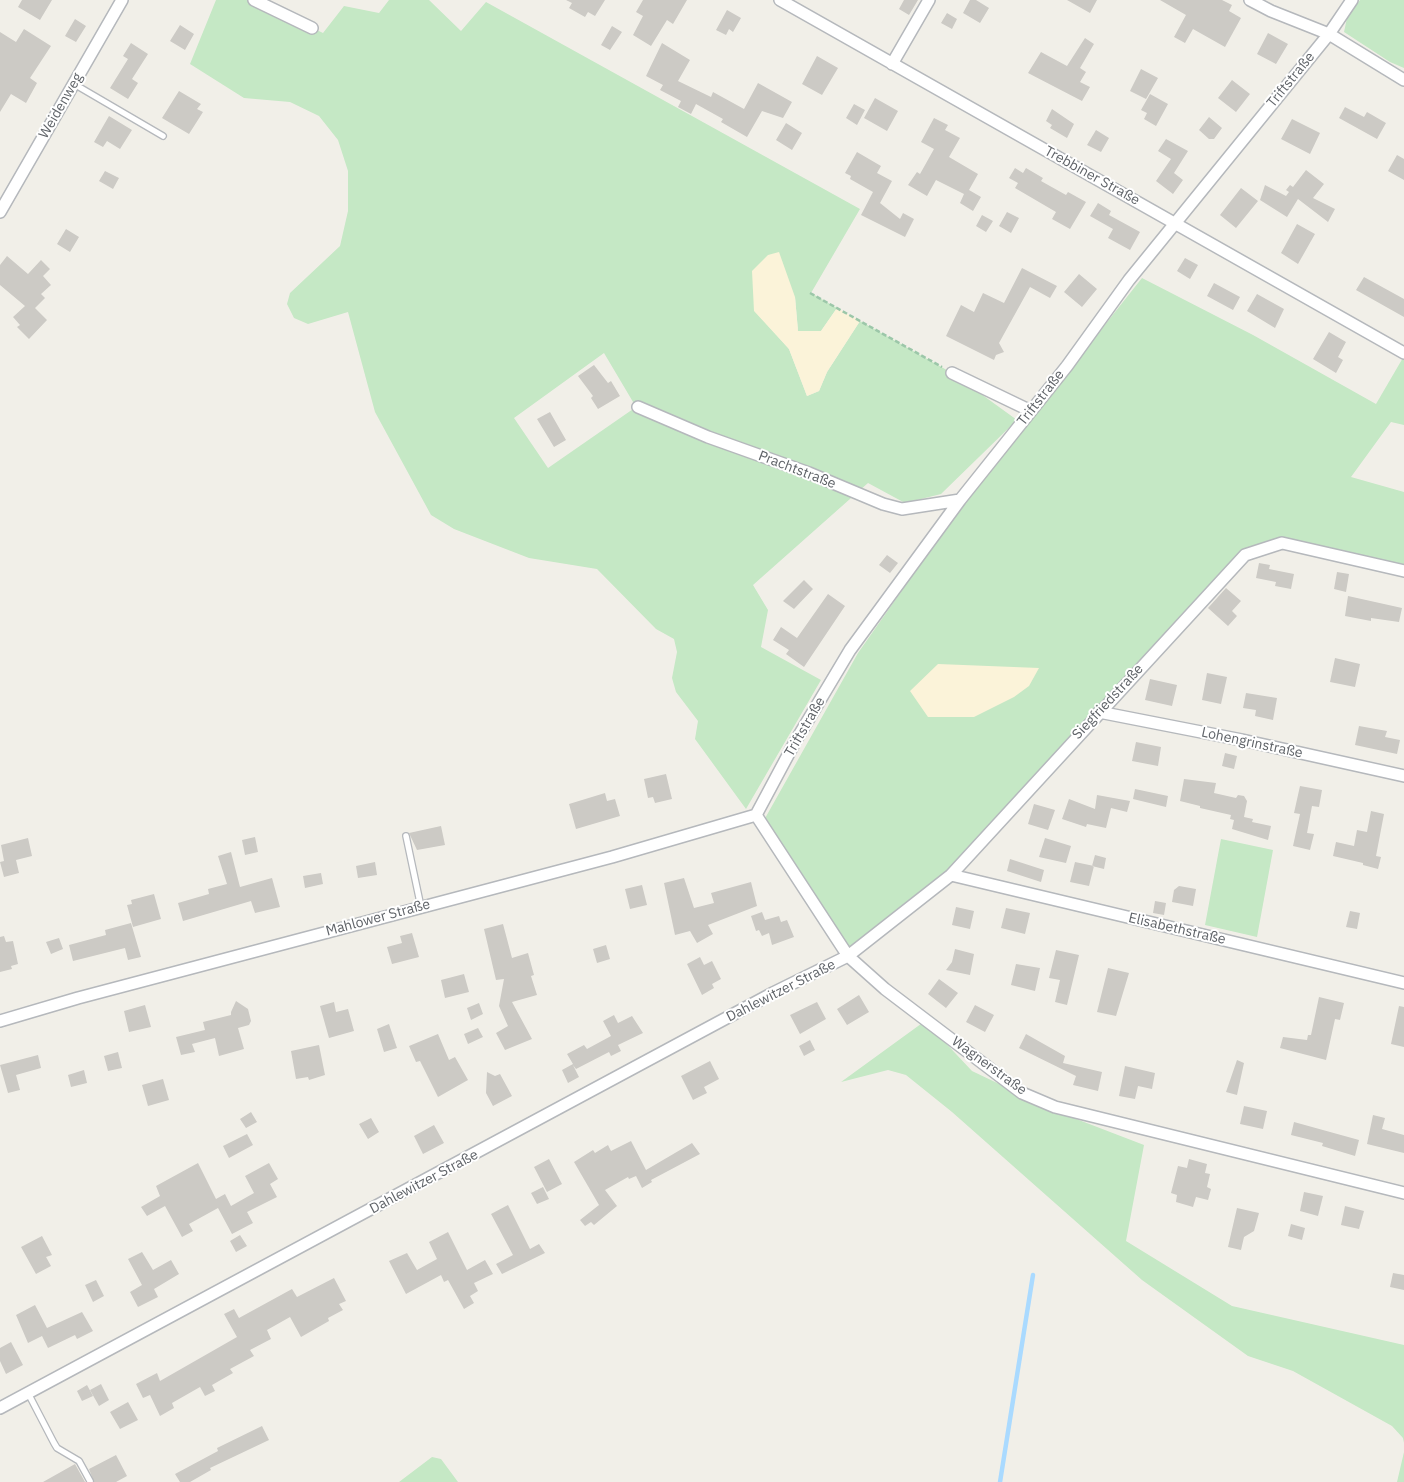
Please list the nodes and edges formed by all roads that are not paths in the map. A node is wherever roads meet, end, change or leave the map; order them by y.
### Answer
1 (122, 0) edge
2 (254, 0) edge
3 (780, 0) edge
4 (929, 0) edge
5 (1250, 0) edge
6 (1352, 0) edge
7 (312, 28) dead end
8 (1329, 34) junction
9 (892, 64) junction
10 (1404, 80) edge
11 (74, 84) junction
12 (163, 136) dead end
13 (0, 212) edge
14 (1176, 224) junction
15 (1404, 353) edge
16 (952, 373) road end
17 (638, 407) dead end
18 (1031, 411) junction
19 (960, 500) junction
20 (1404, 571) edge
21 (1099, 712) junction
22 (1404, 776) edge
23 (756, 815) junction
24 (406, 836) dead end
25 (951, 875) junction
26 (421, 907) junction
27 (848, 956) junction
28 (1404, 983) edge
29 (0, 1021) edge
30 (1404, 1193) edge
31 (28, 1393) junction
32 (0, 1408) edge
33 (90, 1481) edge

1 - 11 street, Weidenweg
2 - 7 street
3 - 9 street, Trebbiner Straße
4 - 9 street
5 - 8 street
6 - 8 street, Triftstraße
8 - 10 street
8 - 14 street, Triftstraße
9 - 14 street, Trebbiner Straße
11 - 12 lane
11 - 13 street, Weidenweg
14 - 15 street, Trebbiner Straße
14 - 18 street, Triftstraße
16 - 18 street
17 - 19 street, Prachtstraße
18 - 19 street, Triftstraße
19 - 23 street, Triftstraße
20 - 21 street, Siegfriedstraße
21 - 22 street, Lohengrinstraße
21 - 25 street, Siegfriedstraße
23 - 26 street, Mahlower Straße
23 - 27 street, Wagnerstraße
24 - 26 lane
25 - 27 street, Siegfriedstraße
25 - 28 street, Elisabethstraße
26 - 29 street, Mahlower Straße
27 - 30 street, Wagnerstraße
27 - 31 street, Dahlewitzer Straße
31 - 32 street, Dahlewitzer Straße
31 - 33 lane

